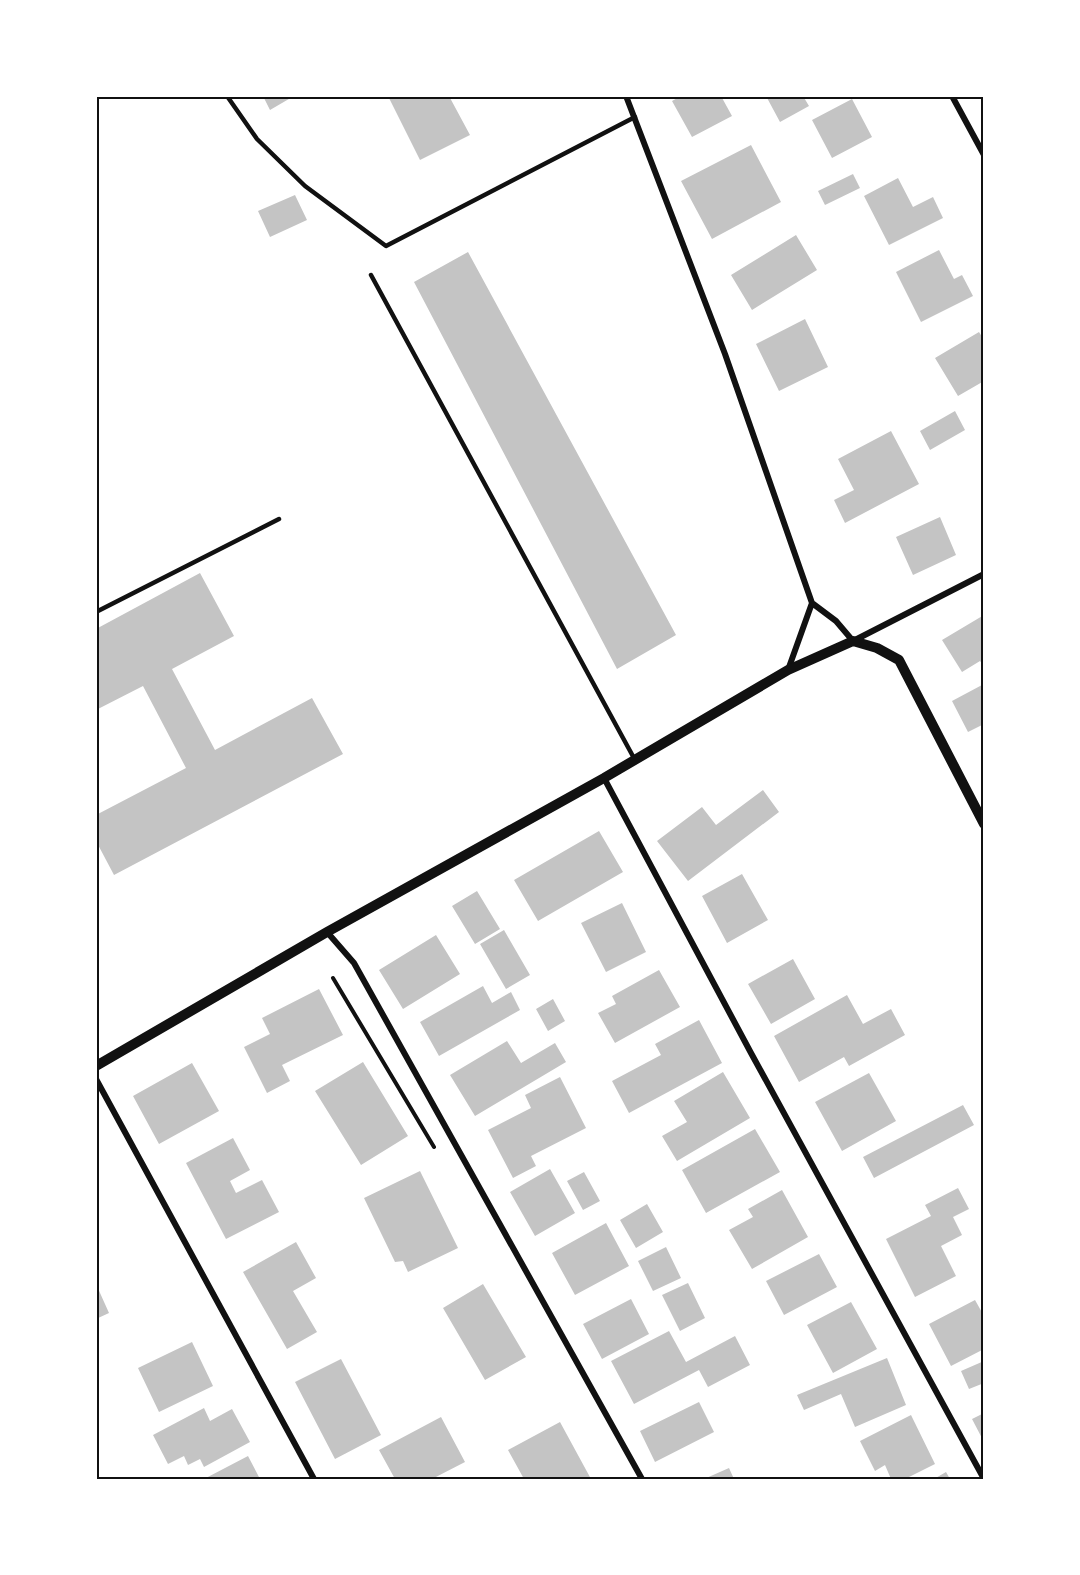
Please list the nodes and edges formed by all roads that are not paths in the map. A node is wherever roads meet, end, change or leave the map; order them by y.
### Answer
1 (226, 96) edge
2 (626, 96) edge
3 (952, 96) edge
4 (635, 117) junction
5 (984, 155) edge
6 (371, 274) dead end
7 (279, 519) dead end
8 (984, 574) edge
9 (812, 603) junction
10 (96, 612) edge
11 (853, 641) junction
12 (788, 670) junction
13 (635, 760) junction
14 (604, 778) junction
15 (984, 824) edge
16 (327, 932) junction
17 (96, 1066) edge
18 (96, 1078) edge
19 (314, 1479) edge
20 (642, 1479) edge
21 (984, 1479) edge

1 - 4 lane
2 - 4 street
3 - 5 street
4 - 9 street
6 - 13 lane
7 - 10 lane
8 - 11 street
9 - 11 street
9 - 12 street
11 - 12 street
11 - 15 street
12 - 13 street
13 - 14 street
14 - 16 street
14 - 21 street
16 - 17 street
16 - 20 street
18 - 19 street

